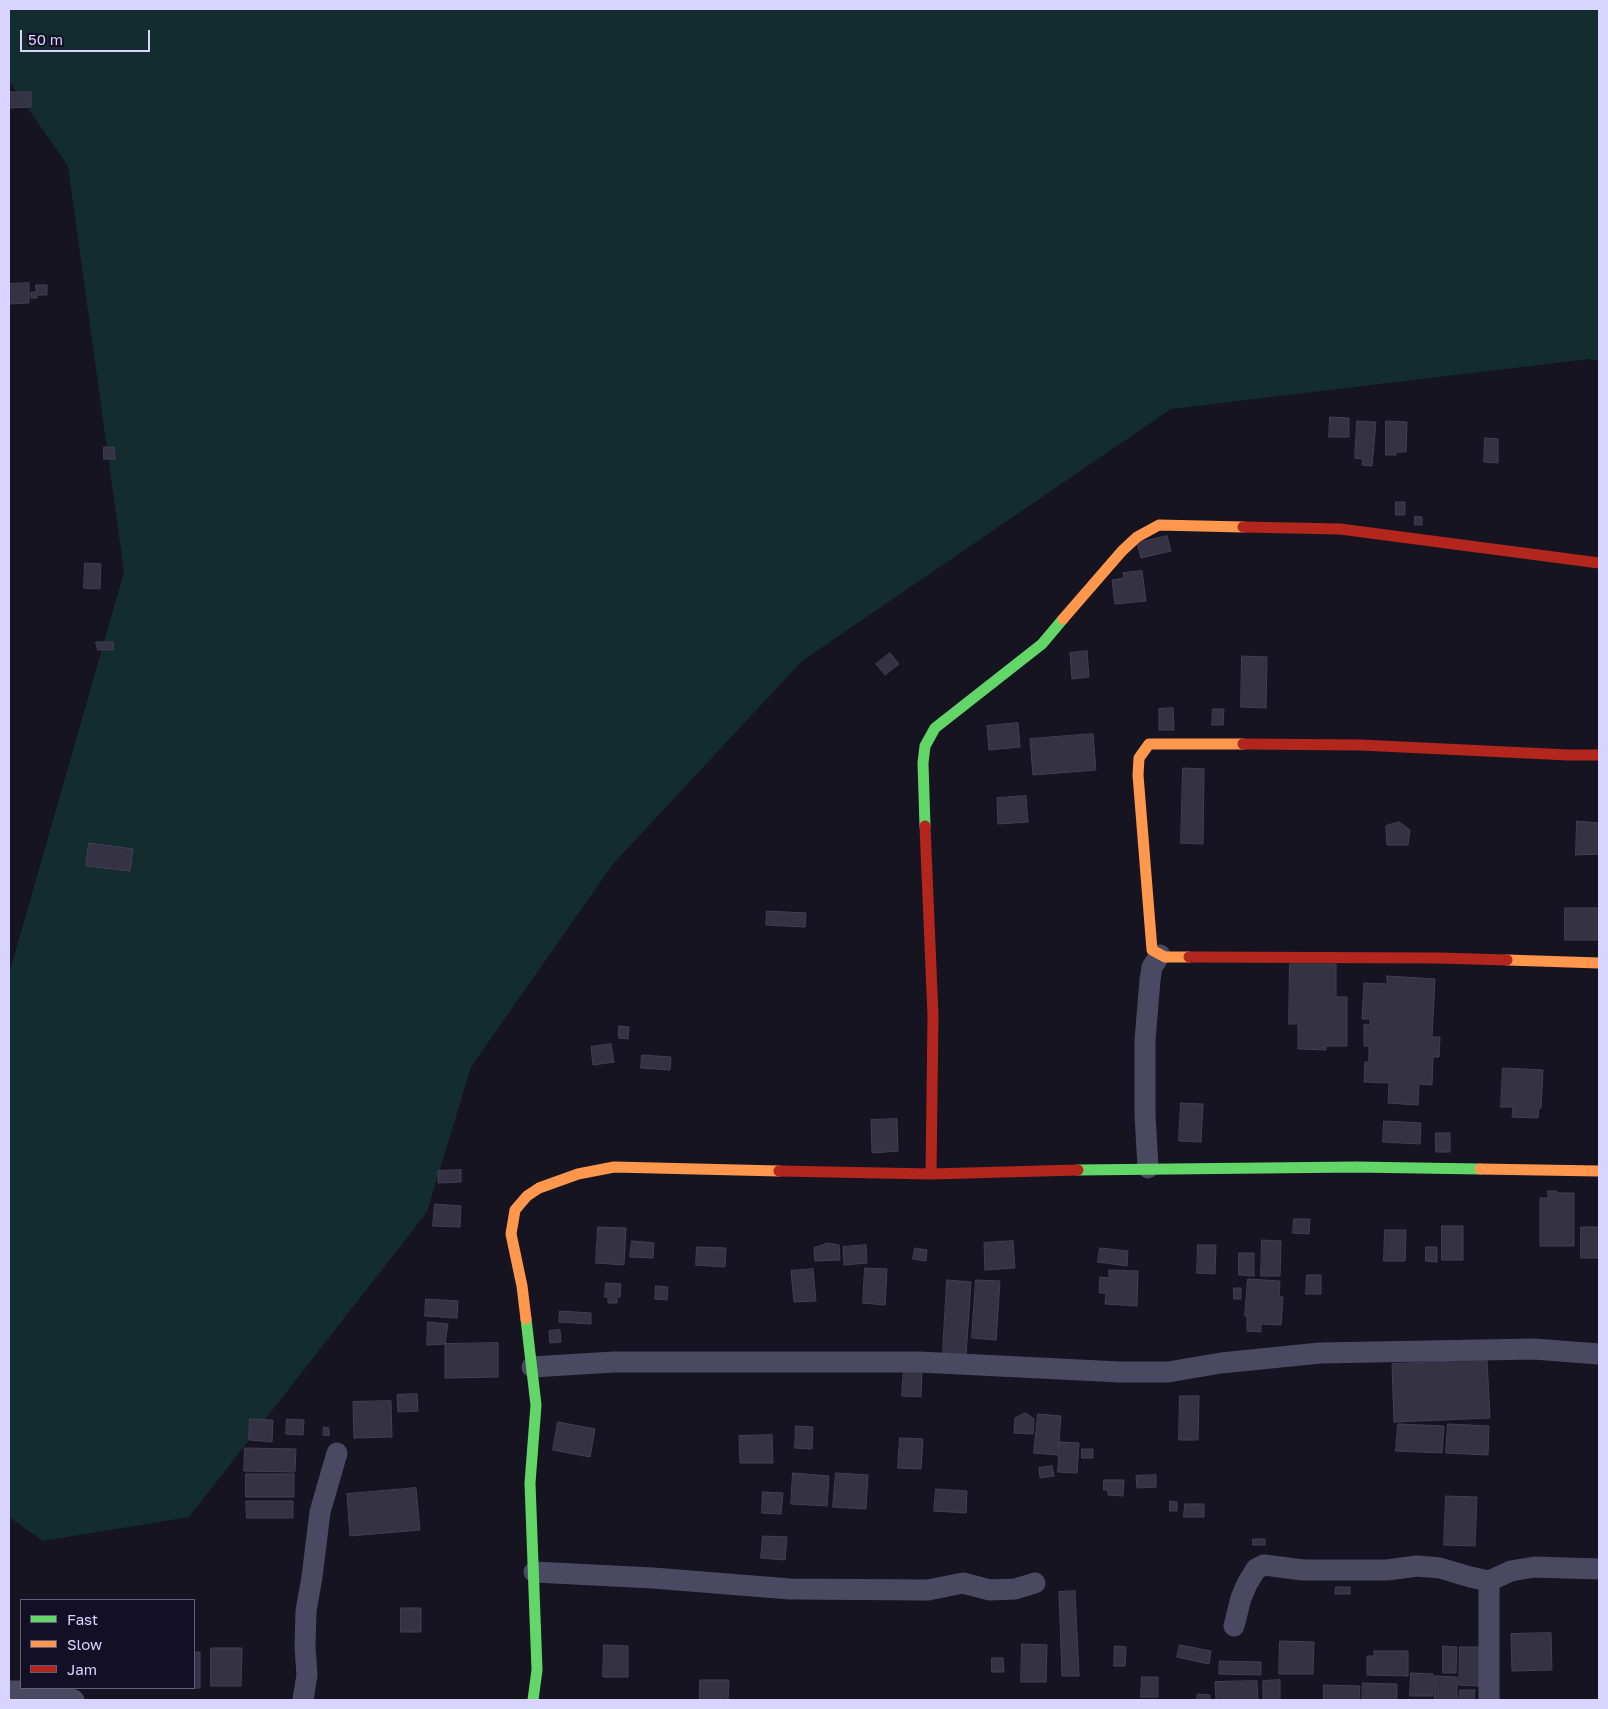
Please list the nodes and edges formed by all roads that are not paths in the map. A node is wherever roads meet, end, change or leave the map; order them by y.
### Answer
1 (1599, 563) edge
2 (1599, 755) edge
3 (1160, 955) junction
4 (1599, 963) edge
5 (1148, 1168) junction
6 (1599, 1171) edge
7 (931, 1174) junction
8 (1599, 1354) edge
9 (532, 1367) junction
10 (337, 1452) dead end
11 (1599, 1569) edge
12 (534, 1572) junction
13 (1489, 1581) junction
14 (1035, 1583) dead end
15 (1234, 1626) dead end
16 (9, 1691) edge
17 (74, 1700) edge
18 (303, 1700) edge
19 (533, 1700) edge
20 (1489, 1700) edge

1 - 7 street
2 - 3 street
3 - 4 street
3 - 5 street
5 - 6 street
5 - 7 street
7 - 9 street
8 - 9 street
9 - 12 street
10 - 18 street
11 - 13 street
12 - 14 street
12 - 19 street
13 - 15 street
13 - 20 street
16 - 17 street

